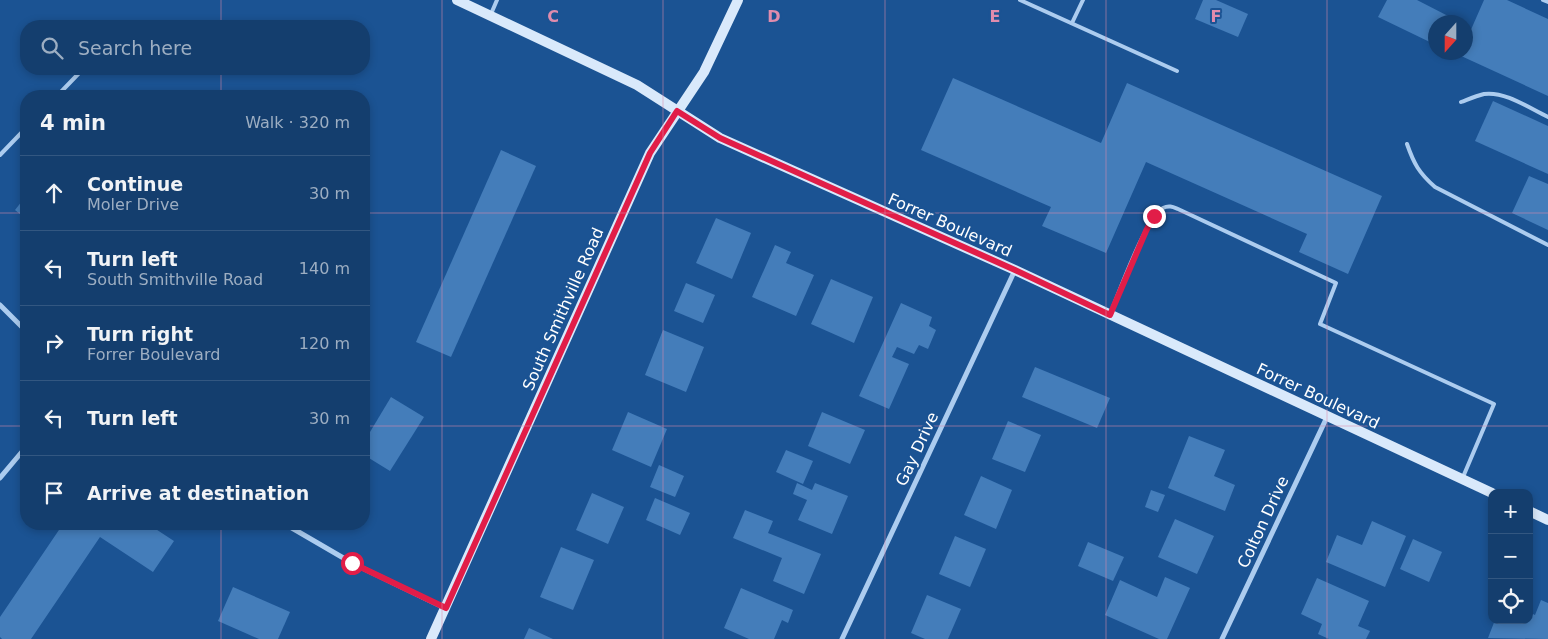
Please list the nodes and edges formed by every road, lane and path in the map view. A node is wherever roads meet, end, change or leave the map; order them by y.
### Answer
1 (457, 0) edge
2 (497, 0) edge
3 (738, 0) edge
4 (1020, 0) edge
5 (1083, 0) edge
6 (1543, 0) edge
7 (1548, 2) edge
8 (490, 16) junction
9 (1072, 23) junction
10 (1177, 71) dead end
11 (77, 75) edge
12 (63, 90) edge
13 (1461, 102) dead end
14 (677, 111) junction
15 (1548, 117) edge
16 (20, 134) edge
17 (1408, 144) dead end
18 (0, 155) edge
19 (1548, 245) edge
20 (1015, 270) junction
21 (0, 305) edge
22 (1110, 315) junction
23 (20, 325) edge
24 (1327, 417) junction
25 (20, 454) edge
26 (0, 478) edge
27 (1462, 479) junction
28 (1488, 491) edge
29 (1533, 513) edge
30 (1548, 520) edge
31 (295, 530) edge
32 (446, 608) junction
33 (431, 639) edge
34 (842, 639) edge
35 (1222, 639) edge

1 - 8 street, Forrer Boulevard
2 - 8 lane
3 - 14 street, South Smithville Road
4 - 9 lane
5 - 9 lane
6 - 7 lane
8 - 14 street, Forrer Boulevard
9 - 10 lane
11 - 12 lane
13 - 15 lane
14 - 20 street, Forrer Boulevard
14 - 32 street, South Smithville Road
16 - 18 lane
17 - 19 lane
20 - 22 street, Forrer Boulevard
20 - 34 street, Gay Drive
21 - 23 street
22 - 24 street, Forrer Boulevard
22 - 27 lane
24 - 27 street, Forrer Boulevard
24 - 35 street, Colton Drive
25 - 26 street
27 - 28 street, Forrer Boulevard
29 - 30 street
31 - 32 street
32 - 33 street, South Smithville Road

